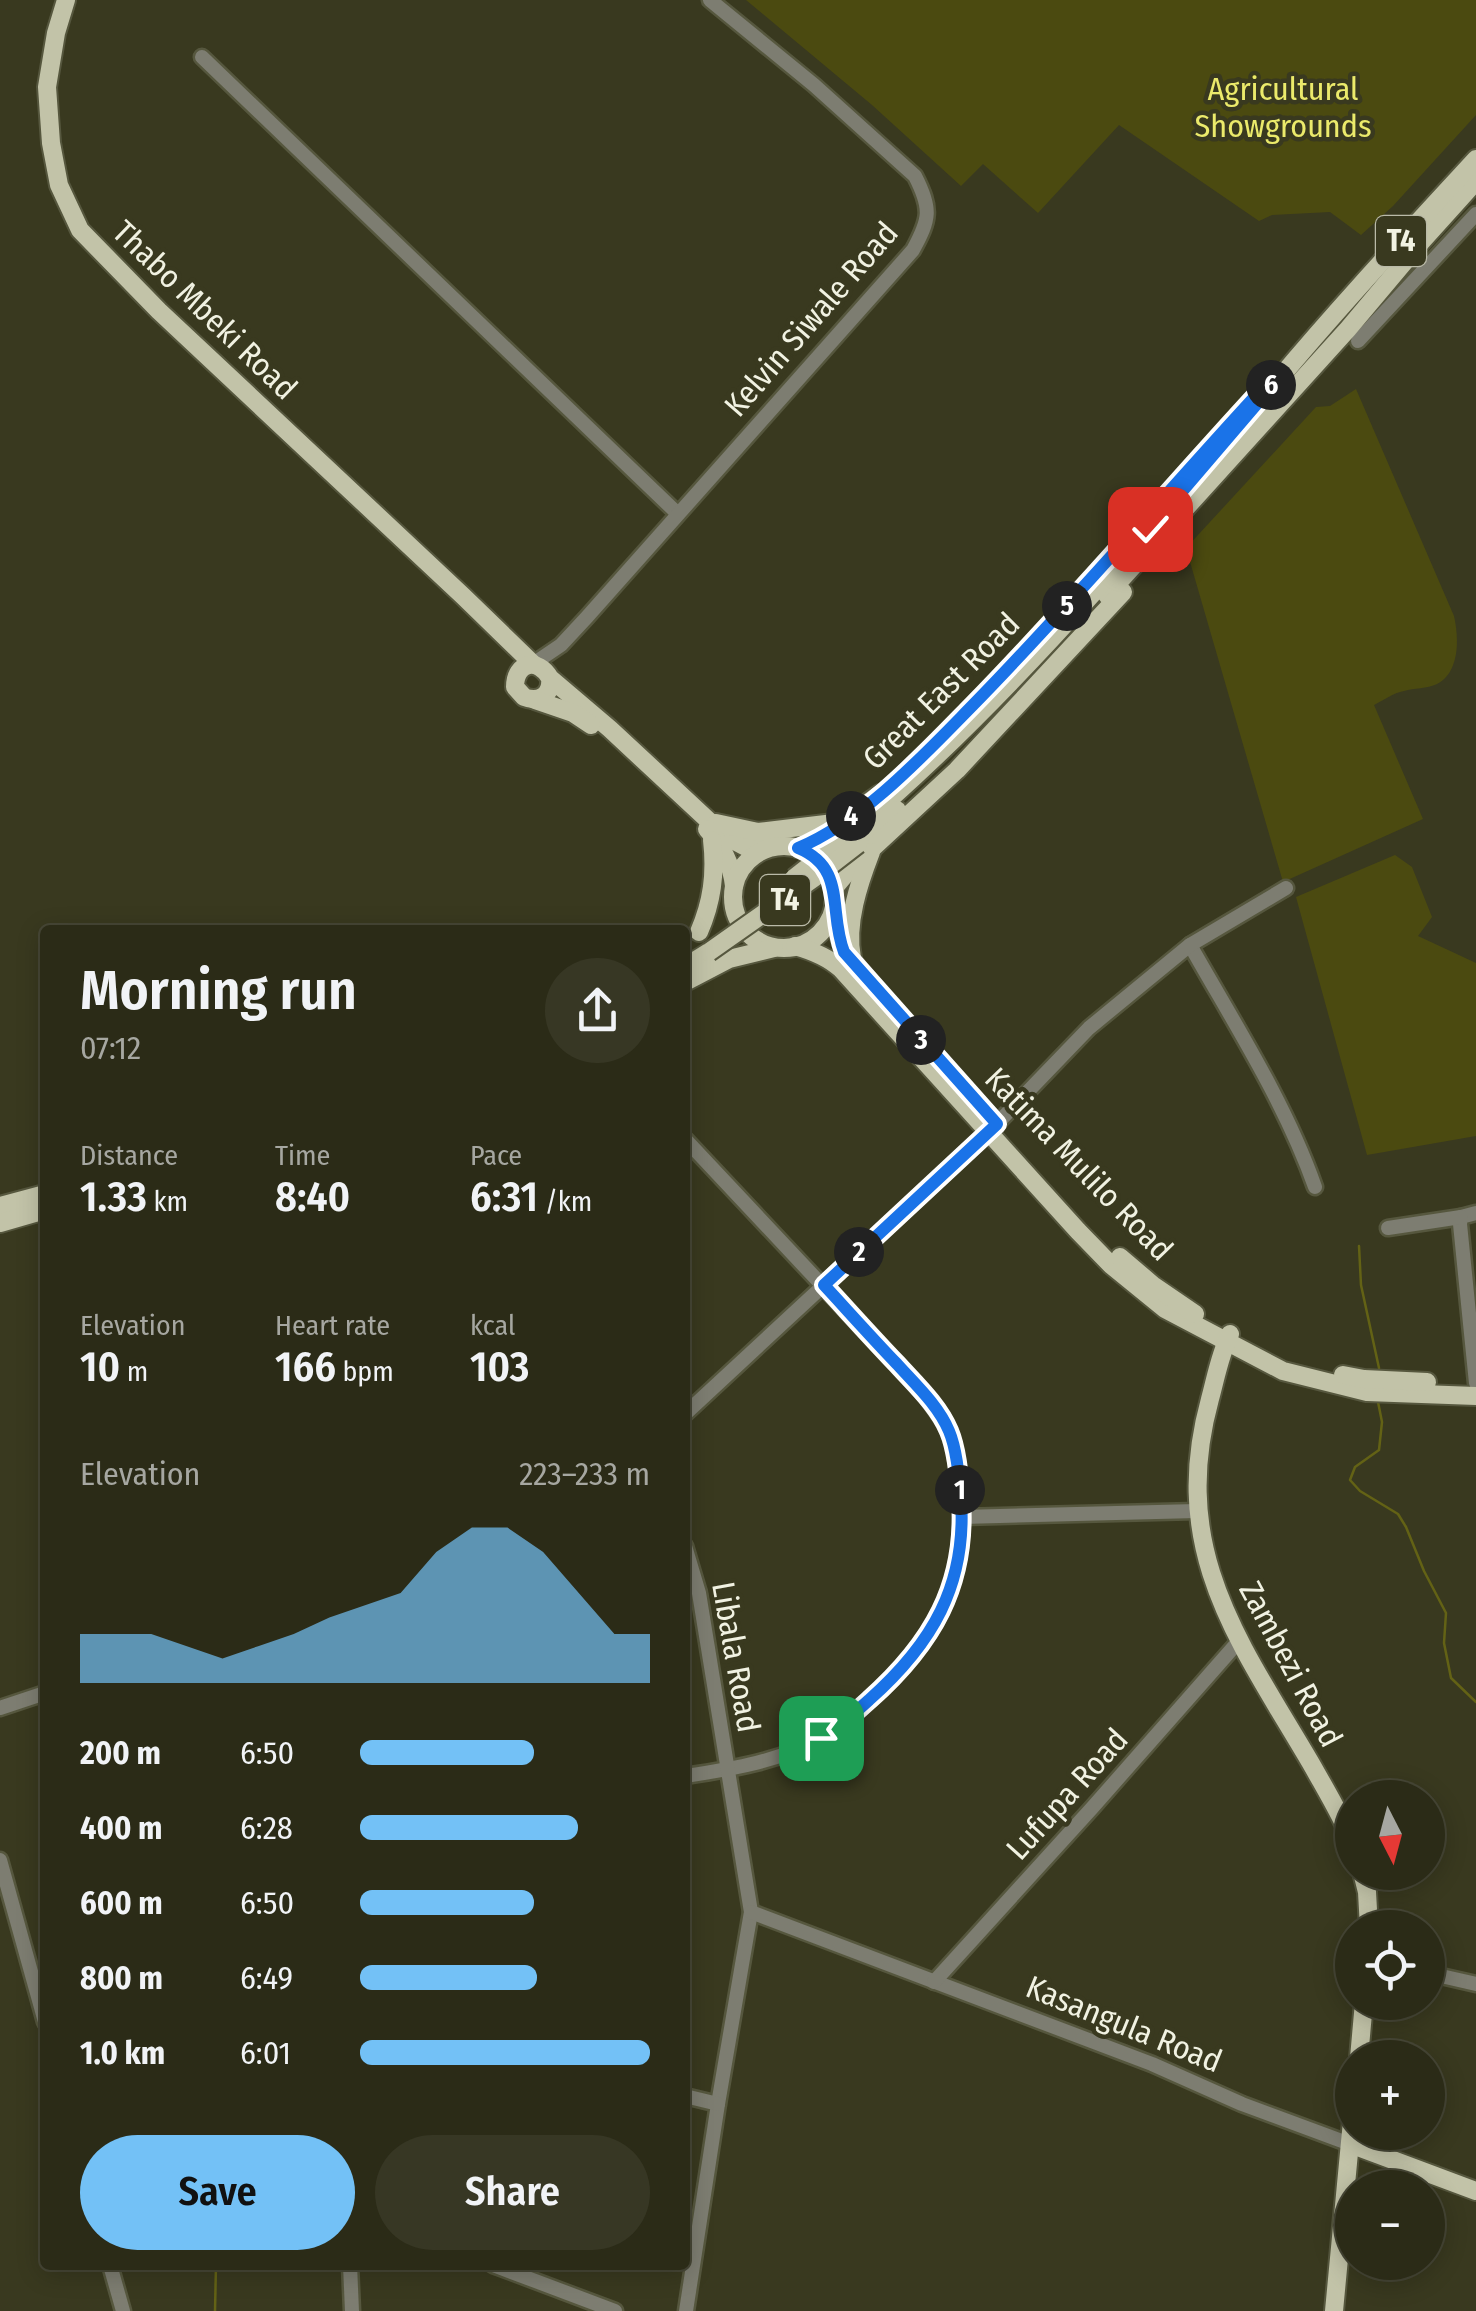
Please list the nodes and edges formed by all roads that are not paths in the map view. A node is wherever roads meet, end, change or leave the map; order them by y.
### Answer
1 (66, 0) edge
2 (710, 0) edge
3 (202, 57) dead end
4 (1476, 159) edge
5 (1476, 181) edge
6 (1476, 214) edge
7 (1358, 341) dead end
8 (677, 514) junction
9 (463, 596) junction
10 (541, 670) junction
11 (515, 680) junction
12 (535, 700) junction
13 (711, 827) junction
14 (856, 837) junction
15 (772, 847) junction
16 (798, 848) junction
17 (1286, 888) dead end
18 (733, 890) junction
19 (834, 896) junction
20 (699, 942) edge
21 (1190, 945) junction
22 (787, 947) junction
23 (853, 963) junction
24 (690, 979) edge
25 (993, 1128) junction
26 (690, 1145) edge
27 (1315, 1186) dead end
28 (40, 1195) edge
29 (0, 1206) edge
30 (40, 1211) edge
31 (1476, 1212) edge
32 (1460, 1217) junction
33 (0, 1223) edge
34 (1388, 1228) dead end
35 (824, 1285) junction
36 (1228, 1338) junction
37 (1476, 1384) edge
38 (1476, 1396) edge
39 (690, 1409) edge
40 (1197, 1511) junction
41 (962, 1518) junction
42 (690, 1563) edge
43 (1239, 1641) junction
44 (40, 1695) edge
45 (0, 1708) edge
46 (727, 1770) junction
47 (690, 1775) edge
48 (1335, 1805) edge
49 (0, 1860) edge
50 (750, 1912) junction
51 (1445, 1978) edge
52 (934, 1982) junction
53 (1476, 1984) edge
54 (40, 2004) edge
55 (690, 2097) edge
56 (718, 2104) junction
57 (1335, 2138) edge
58 (1349, 2150) edge
59 (1366, 2150) edge
60 (1476, 2190) edge
61 (111, 2270) edge
62 (350, 2270) edge
63 (506, 2270) edge
64 (123, 2311) edge
65 (352, 2311) edge
66 (615, 2311) edge
67 (686, 2311) edge
68 (1334, 2311) edge

1 - 9 main road, Thabo Mbeki Road
2 - 8 street, Kelvin Siwale Road
3 - 8 street
4 - 14 main road, Great East Road / T4
5 - 14 main road, Great East Road / T4
6 - 7 street
8 - 10 street, Kelvin Siwale Road
9 - 10 main road, Thabo Mbeki Road
9 - 11 main road, Thabo Mbeki Road
10 - 11 main road
10 - 12 main road
10 - 13 main road, Thabo Mbeki Road
11 - 12 main road, Thabo Mbeki Road
12 - 13 main road, Thabo Mbeki Road
13 - 14 main road
13 - 15 main road, Thabo Mbeki Road
13 - 18 main road, Thabo Mbeki Road
13 - 20 main road
14 - 16 main road, Great East Road / T4
14 - 19 main road, Great East Road / T4
14 - 20 main road, Great East Road / T4, bridge
14 - 23 main road
15 - 16 main road
15 - 18 main road
16 - 19 main road
17 - 21 street
18 - 20 main road, Great East Road / T4
18 - 22 main road
19 - 22 main road
19 - 23 main road, Katima Mulilo Road
21 - 25 street
21 - 27 street
22 - 24 main road, T4
22 - 25 main road, Katima Mulilo Road
23 - 25 main road, Katima Mulilo Road
25 - 35 street
25 - 36 main road, Katima Mulilo Road
26 - 35 street
28 - 29 main road
30 - 33 main road
31 - 32 street
32 - 34 street
32 - 37 street
35 - 39 street
35 - 41 street
36 - 37 main road, Katima Mulilo Road
36 - 38 main road, Katima Mulilo Road
36 - 40 main road, Zambezi Road
40 - 41 street
40 - 43 main road, Zambezi Road
41 - 46 street
42 - 46 street, Libala Road
43 - 48 main road, Zambezi Road
43 - 52 street, Lufupa Road
44 - 45 street
46 - 47 street
46 - 50 street, Libala Road
49 - 54 street
50 - 52 street, Kasangula Road
50 - 56 street, Libala Road
51 - 53 street
52 - 57 street, Kasangula Road
55 - 56 street
56 - 67 street, Libala Road
58 - 68 main road
59 - 60 main road, Kasangula Road
61 - 64 street
62 - 65 street
63 - 66 street

